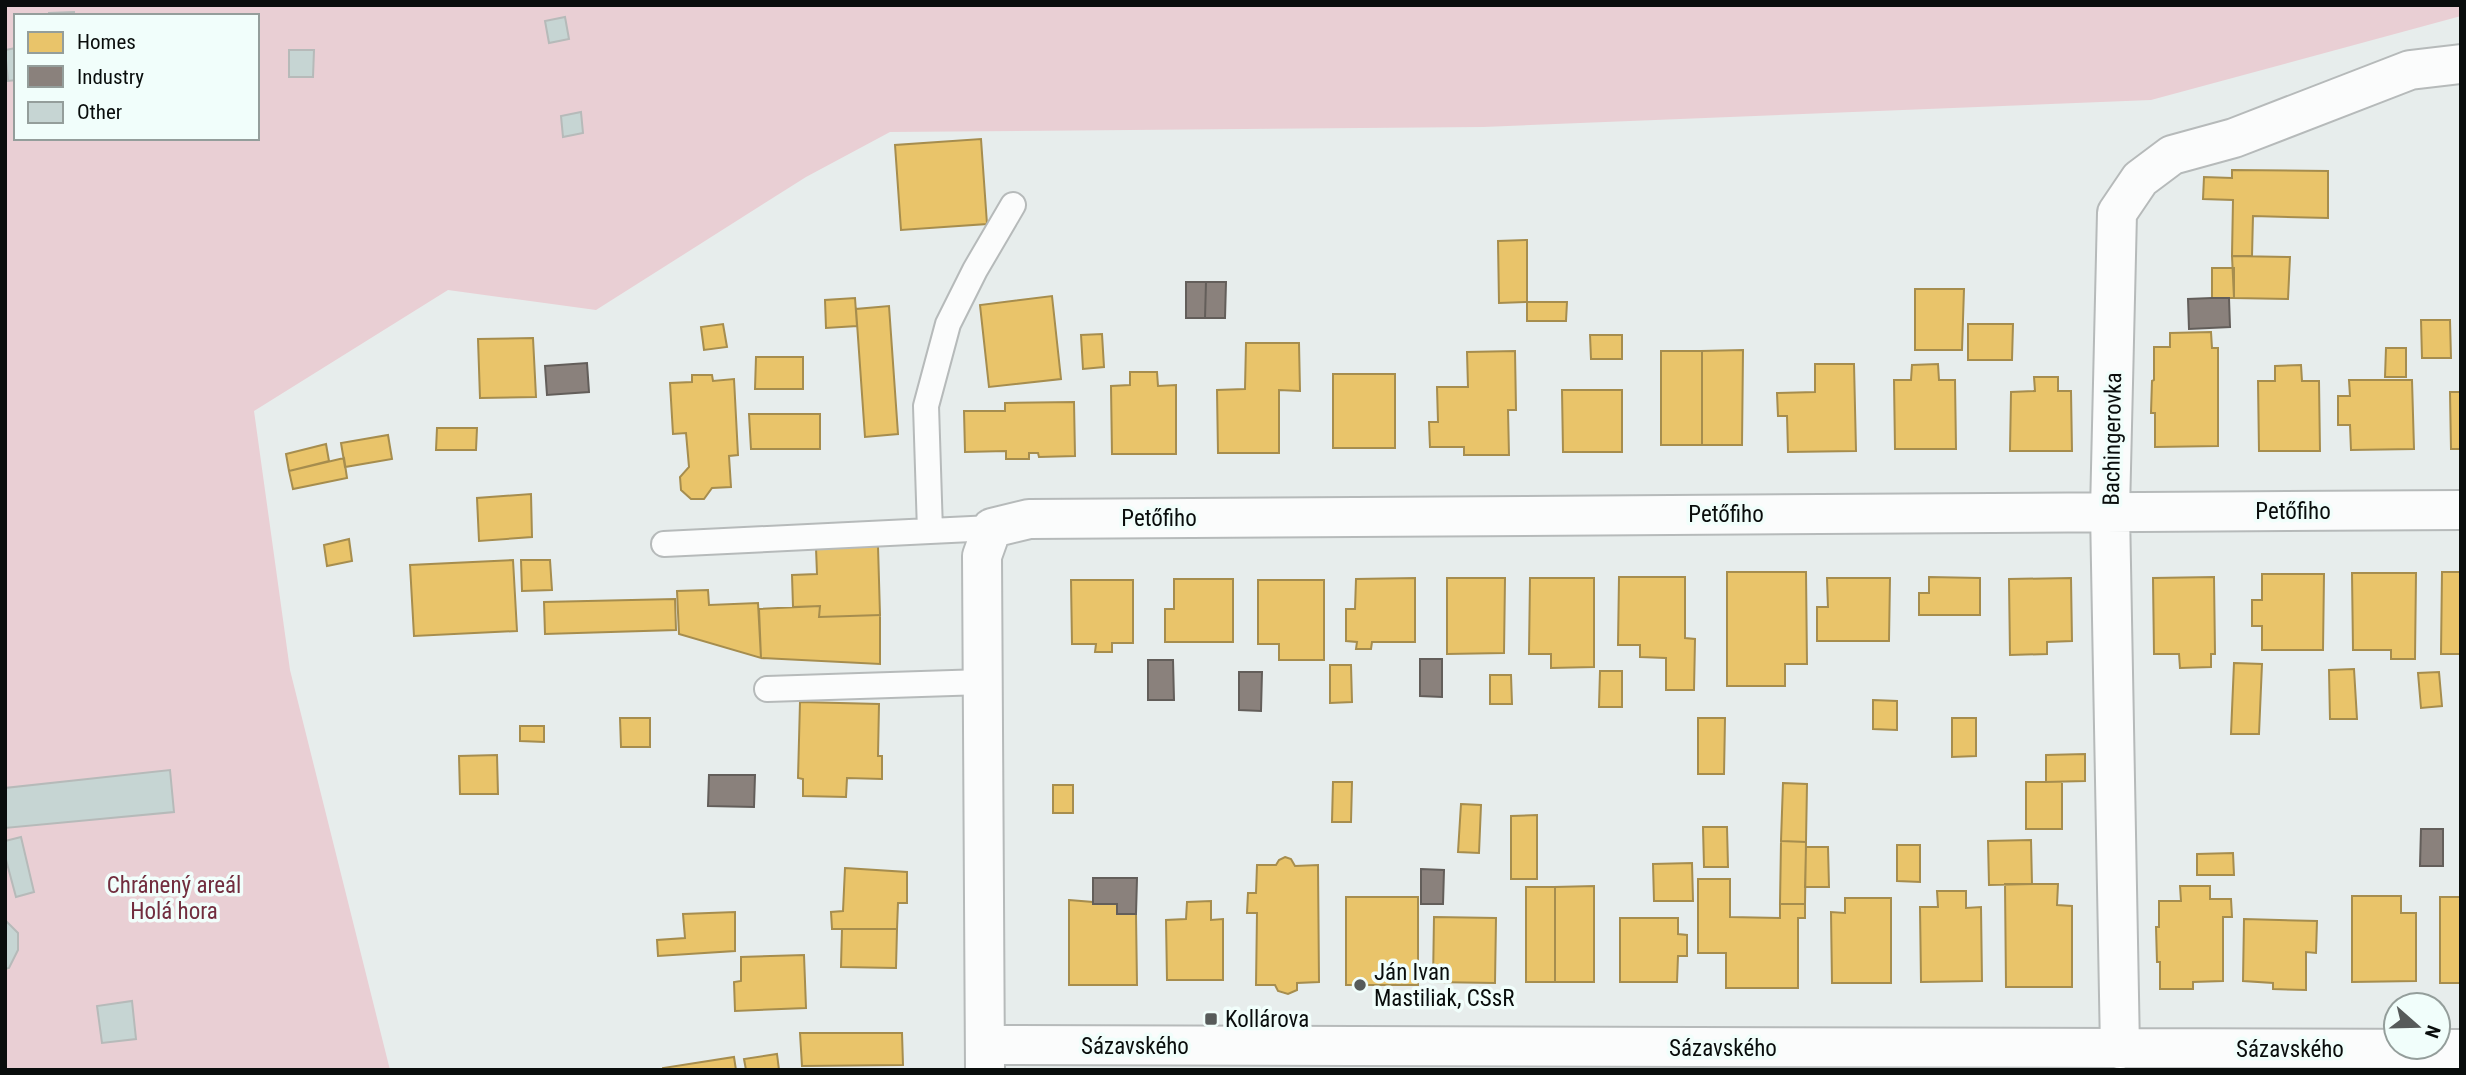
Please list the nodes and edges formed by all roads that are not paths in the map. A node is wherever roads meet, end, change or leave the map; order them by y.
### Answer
1 (2461, 64) edge
2 (1013, 205) dead end
3 (2461, 510) edge
4 (2110, 511) junction
5 (992, 528) junction
6 (930, 531) junction
7 (664, 544) dead end
8 (983, 682) junction
9 (767, 690) dead end
10 (2120, 1049) junction
11 (2461, 1049) edge
12 (986, 1058) edge
13 (1748, 1059) edge

1 - 4 street, Bachingerovka
2 - 6 lane
3 - 4 street, Petőfiho
4 - 5 street, Petőfiho
4 - 10 street, Bachingerovka
5 - 6 lane
5 - 8 street
6 - 7 lane
8 - 9 lane
8 - 12 street
10 - 11 street, Sázavského
10 - 13 street, Sázavského
12 - 13 street, Sázavského

